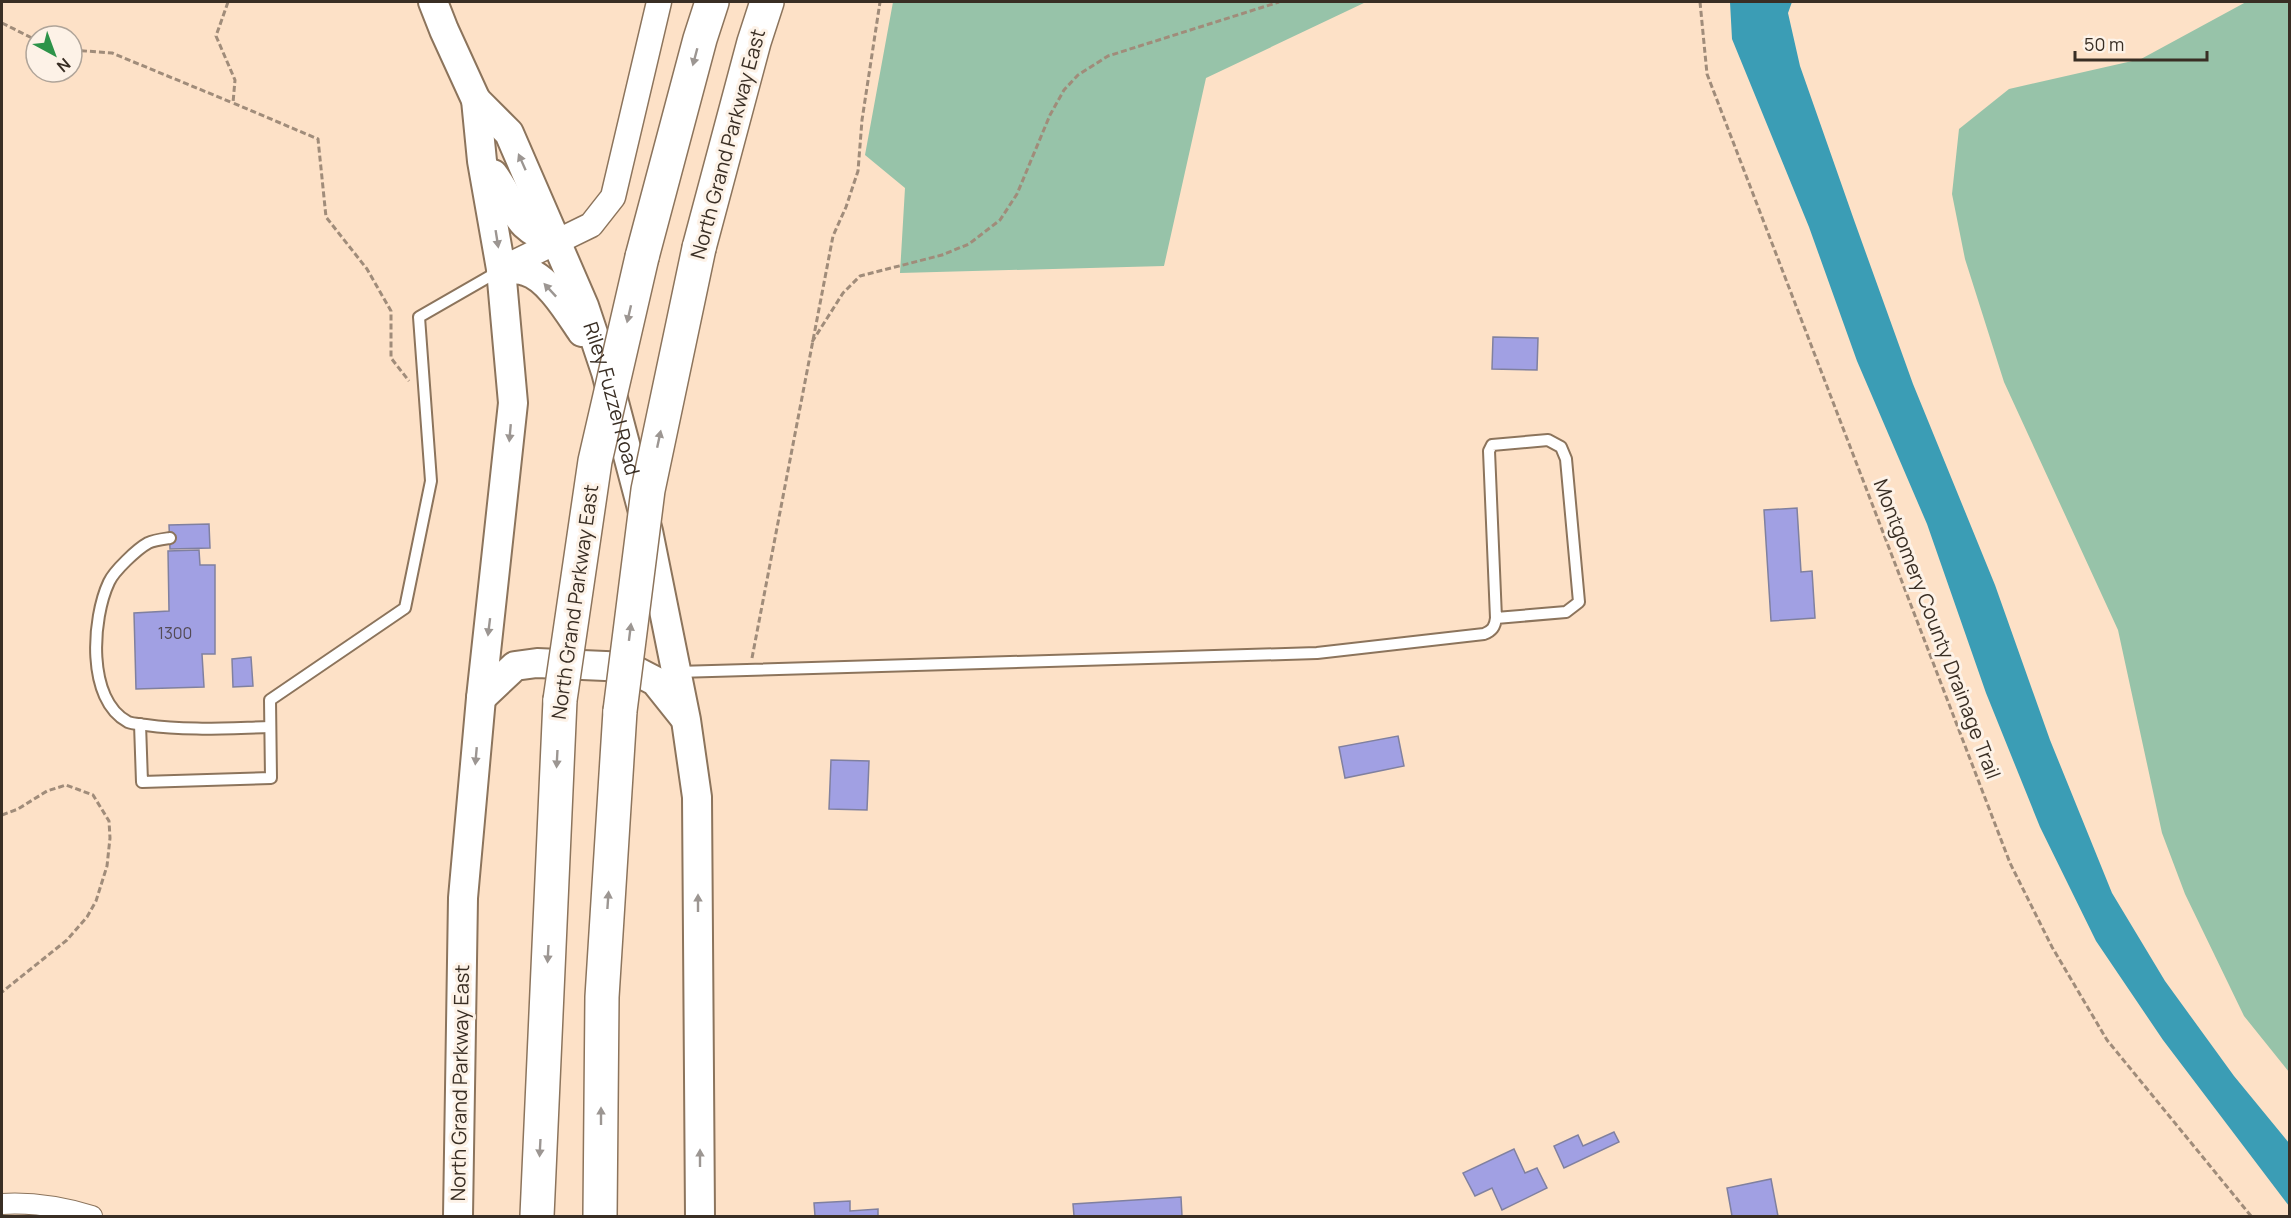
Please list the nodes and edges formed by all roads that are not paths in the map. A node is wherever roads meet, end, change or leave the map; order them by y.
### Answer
1 (433, 2) edge
2 (659, 2) edge
3 (712, 2) edge
4 (767, 2) edge
5 (476, 100) junction
6 (482, 161) junction
7 (558, 242) junction
8 (501, 269) junction
9 (606, 372) junction
10 (170, 538) dead end
11 (1496, 618) junction
12 (677, 672) junction
13 (481, 698) junction
14 (686, 720) junction
15 (140, 724) junction
16 (270, 727) junction
17 (2, 1204) edge
18 (92, 1216) edge
19 (458, 1216) edge
20 (537, 1216) edge
21 (600, 1216) edge
22 (700, 1216) edge

1 - 5 main road, Riley Fuzzel Road
2 - 7 street
3 -> 20 highway, North Grand Parkway East, bridge
21 -> 4 highway, North Grand Parkway East, bridge
5 - 6 main road, Riley Fuzzel Road
7 -> 5 main road, Riley Fuzzel Road
6 - 7 main road
6 -> 8 main road, Riley Fuzzel Road
7 - 8 street
7 - 9 main road, Riley Fuzzel Road
9 -> 8 main road
8 -> 13 main road, Riley Fuzzel Road
8 - 16 lane
9 - 12 main road, Riley Fuzzel Road
10 - 15 lane
11 - 11 lane
11 - 12 lane
12 - 14 main road, Riley Fuzzel Road
13 - 14 main road
13 -> 19 main road, North Grand Parkway East
22 -> 14 main road
15 - 16 lane
15 - 16 lane
17 - 18 street

